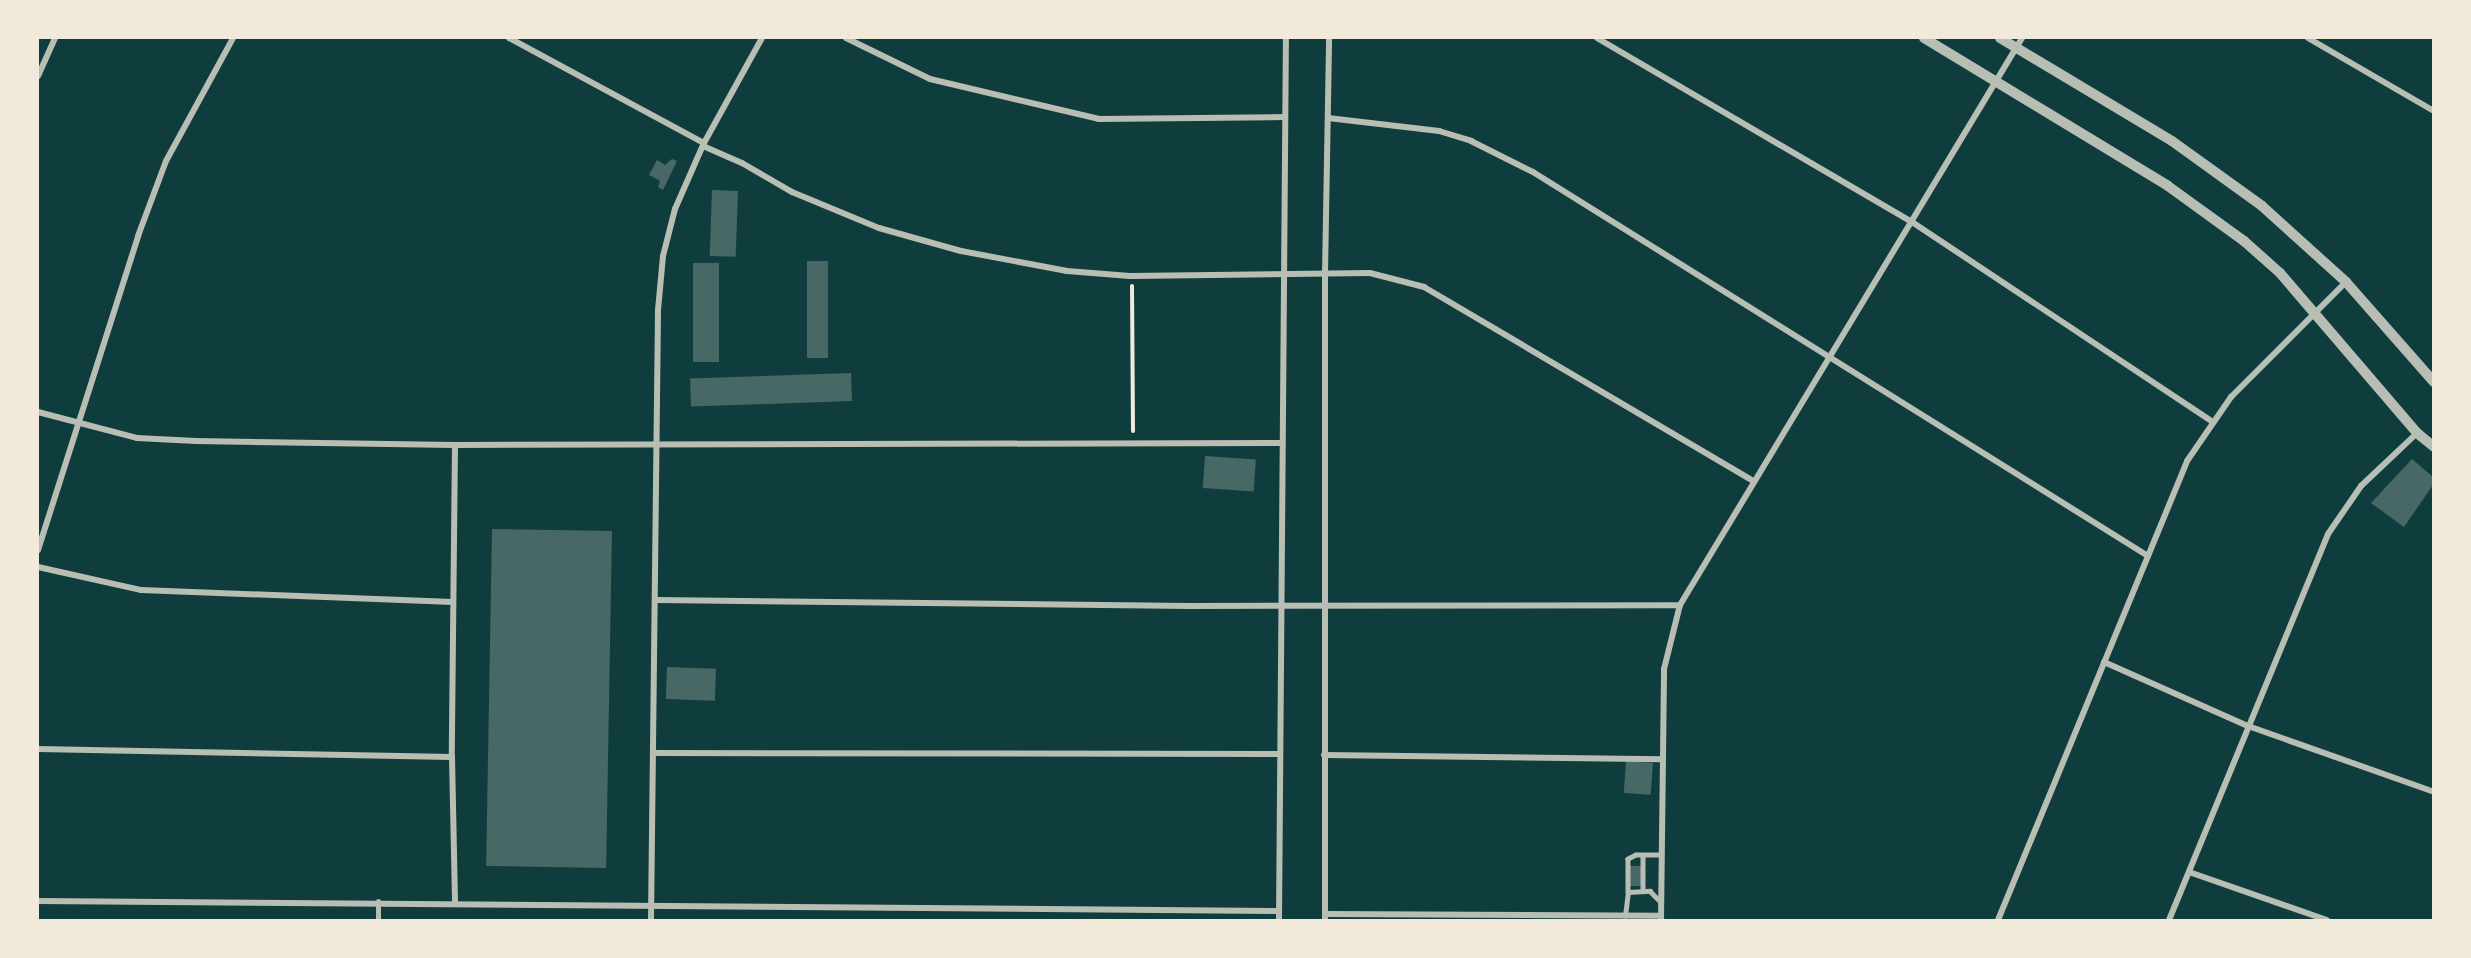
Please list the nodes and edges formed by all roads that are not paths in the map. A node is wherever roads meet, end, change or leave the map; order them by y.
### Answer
1 (55, 38) edge
2 (233, 38) edge
3 (509, 38) edge
4 (762, 38) edge
5 (846, 38) edge
6 (1286, 38) edge
7 (1329, 38) edge
8 (1596, 38) edge
9 (1924, 38) edge
10 (2000, 38) edge
11 (2308, 38) edge
12 (2019, 42) edge
13 (38, 76) edge
14 (1998, 82) junction
15 (2433, 111) edge
16 (1285, 117) junction
17 (1328, 118) junction
18 (704, 144) junction
19 (1912, 222) junction
20 (1325, 274) junction
21 (1284, 276) junction
22 (2346, 282) junction
23 (2315, 313) junction
24 (1829, 357) junction
25 (2433, 382) edge
26 (38, 412) edge
27 (2211, 421) junction
28 (77, 424) junction
29 (2417, 433) junction
30 (1282, 443) junction
31 (660, 444) junction
32 (455, 445) junction
33 (2433, 447) edge
34 (1752, 480) junction
35 (38, 550) edge
36 (2148, 556) junction
37 (38, 567) edge
38 (656, 600) junction
39 (453, 602) junction
40 (1281, 605) junction
41 (1680, 605) junction
42 (1324, 606) junction
43 (2104, 662) junction
44 (2248, 726) junction
45 (38, 749) edge
46 (655, 753) junction
47 (1280, 754) junction
48 (1324, 755) junction
49 (452, 757) junction
50 (1662, 759) junction
51 (2433, 792) edge
52 (1643, 855) junction
53 (1659, 855) junction
54 (2189, 872) junction
55 (1643, 890) junction
56 (1628, 892) junction
57 (38, 901) edge
58 (378, 901) junction
59 (1660, 901) junction
60 (455, 902) junction
61 (651, 907) junction
62 (1280, 911) junction
63 (1624, 916) junction
64 (1325, 917) edge
65 (1661, 918) edge
66 (378, 921) edge
67 (651, 921) edge
68 (1279, 921) edge
69 (1998, 921) edge
70 (2169, 921) edge
71 (2327, 921) edge

1 - 13 street
2 - 28 street
3 - 18 street
4 - 18 street
5 - 16 street
6 - 16 street
7 - 17 street
8 - 19 street
9 - 14 street
10 - 12 street
11 - 15 street
12 - 14 street
12 - 22 street
14 - 19 street
14 - 23 street
16 - 21 street
17 - 20 street
17 - 24 street
18 - 21 street
18 - 31 street
19 - 24 street
19 - 27 street
20 - 21 street
20 - 34 street
20 - 42 street
21 - 30 street
22 - 23 street
22 - 25 street
23 - 27 street
23 - 29 street
24 - 34 street
24 - 36 street
26 - 28 street
27 - 36 street
28 - 32 street
28 - 35 street
29 - 33 street
29 - 44 street
30 - 31 street
30 - 40 street
31 - 32 street
31 - 38 street
32 - 39 street
34 - 41 street
36 - 43 street
37 - 39 street
38 - 40 street
38 - 46 street
39 - 49 street
40 - 42 street
40 - 47 street
41 - 42 street
41 - 50 street
42 - 48 street
43 - 44 street
43 - 69 street
44 - 51 street
44 - 54 street
45 - 49 street
46 - 47 street
46 - 61 street
47 - 62 street
48 - 50 street
48 - 64 street
49 - 60 street
50 - 53 street
52 - 53 lane
52 - 55 lane
52 - 56 lane
53 - 59 street
54 - 70 street
54 - 71 street
55 - 56 lane
55 - 59 lane
56 - 63 lane
57 - 58 street
58 - 60 street
58 - 66 street
59 - 65 street
60 - 61 street
61 - 62 street
61 - 67 street
62 - 68 street
63 - 64 street
63 - 65 street

